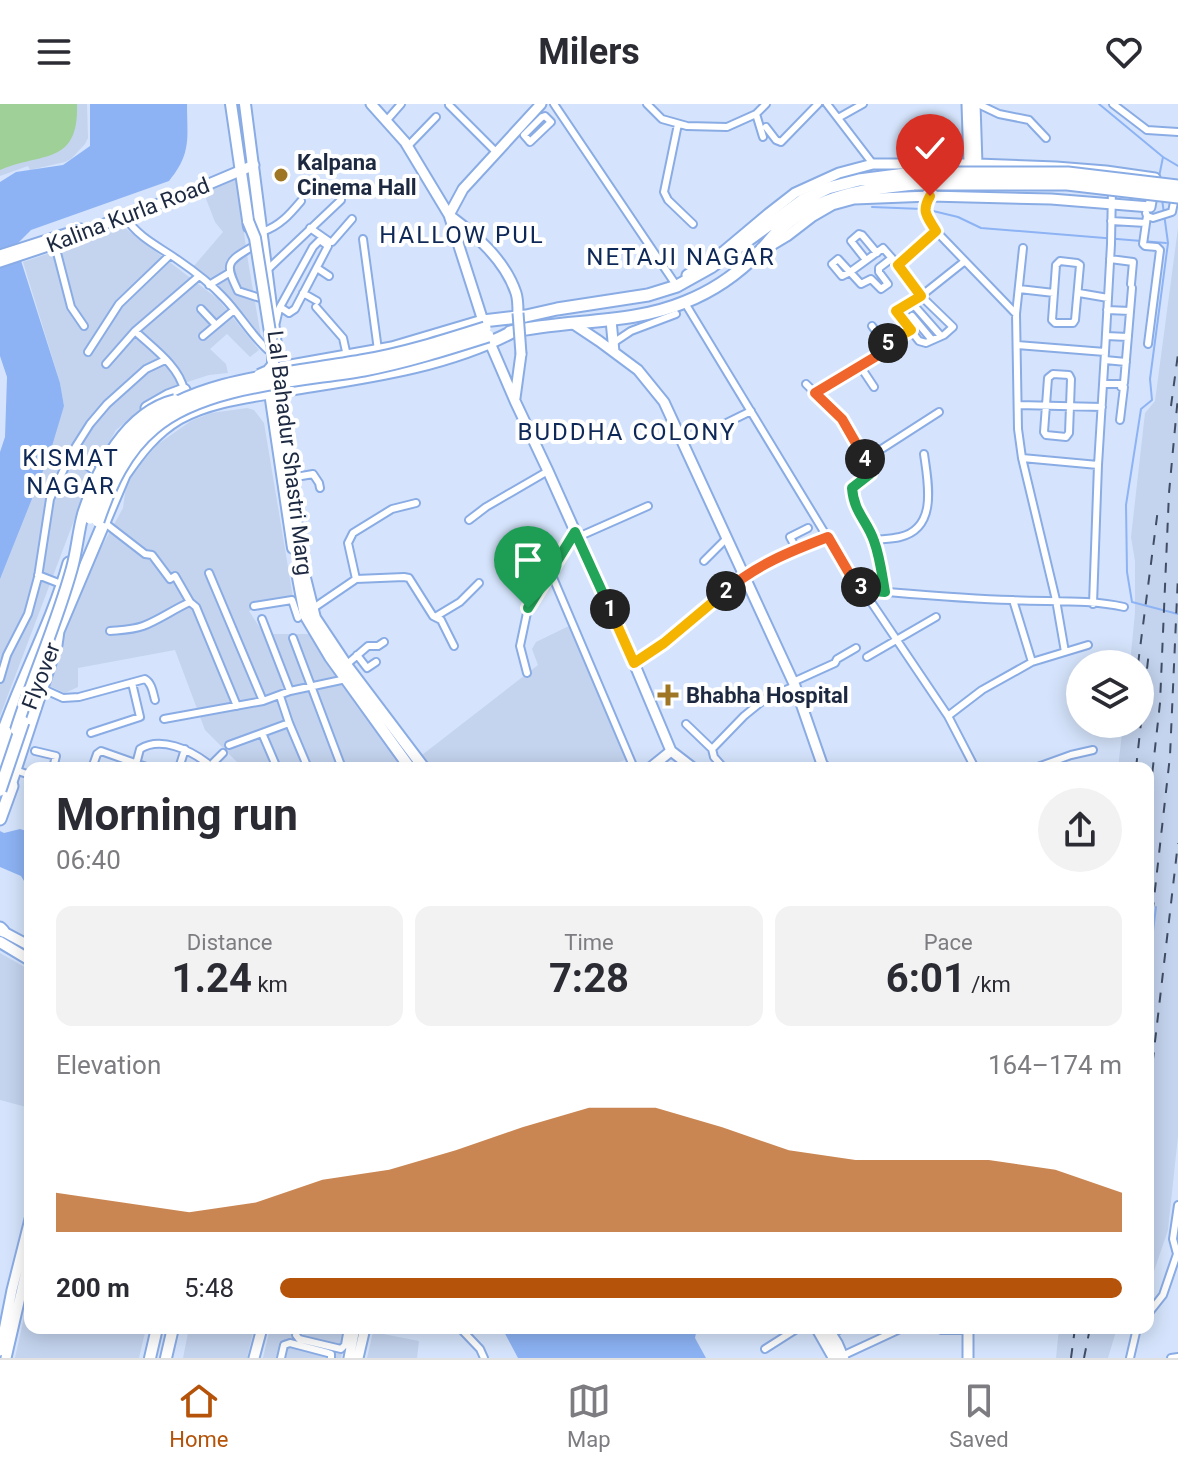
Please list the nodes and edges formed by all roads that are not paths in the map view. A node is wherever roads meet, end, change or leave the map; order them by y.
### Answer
1 (231, 104) edge
2 (245, 104) edge
3 (371, 104) edge
4 (401, 104) edge
5 (541, 104) edge
6 (647, 104) edge
7 (766, 104) edge
8 (818, 104) edge
9 (827, 104) edge
10 (863, 104) edge
11 (967, 104) edge
12 (976, 104) edge
13 (1113, 104) edge
14 (449, 105) edge
15 (556, 107) edge
16 (756, 114) junction
17 (436, 117) dead end
18 (535, 118) junction
19 (838, 118) junction
20 (549, 119) junction
21 (387, 120) junction
22 (678, 124) junction
23 (1178, 132) edge
24 (1046, 138) dead end
25 (408, 146) junction
26 (496, 152) junction
27 (932, 163) junction
28 (873, 164) junction
29 (973, 164) junction
30 (254, 165) junction
31 (240, 170) junction
32 (1113, 171) junction
33 (913, 178) junction
34 (1178, 185) edge
35 (1178, 197) edge
36 (341, 200) dead end
37 (301, 201) dead end
38 (927, 204) junction
39 (1111, 204) junction
40 (1146, 213) junction
41 (449, 215) junction
42 (125, 217) junction
43 (352, 219) dead end
44 (248, 221) junction
45 (1111, 221) junction
46 (763, 223) junction
47 (693, 224) dead end
48 (310, 228) junction
49 (936, 231) junction
50 (262, 232) junction
51 (363, 239) dead end
52 (47, 245) junction
53 (252, 247) junction
54 (1023, 248) dead end
55 (759, 253) junction
56 (877, 253) junction
57 (0, 255) edge
58 (170, 255) junction
59 (892, 258) junction
60 (1110, 259) junction
61 (866, 260) junction
62 (965, 261) junction
63 (0, 262) edge
64 (898, 265) junction
65 (317, 268) junction
66 (267, 270) junction
67 (229, 273) junction
68 (199, 276) junction
69 (329, 276) dead end
70 (675, 284) junction
71 (209, 285) junction
72 (1019, 289) junction
73 (303, 293) junction
74 (1054, 293) junction
75 (1079, 293) junction
76 (921, 296) junction
77 (260, 298) junction
78 (1108, 298) junction
79 (685, 302) junction
80 (911, 302) junction
81 (280, 307) junction
82 (201, 309) dead end
83 (234, 310) junction
84 (1107, 310) junction
85 (1130, 311) junction
86 (676, 314) dead end
87 (1016, 314) junction
88 (513, 316) junction
89 (611, 320) junction
90 (905, 322) junction
91 (572, 323) junction
92 (216, 325) junction
93 (275, 325) junction
94 (84, 326) dead end
95 (872, 326) dead end
96 (911, 330) junction
97 (135, 331) junction
98 (487, 332) junction
99 (203, 336) dead end
100 (941, 336) junction
101 (1106, 336) junction
102 (1128, 337) junction
103 (932, 340) junction
104 (884, 342) junction
105 (1148, 344) dead end
106 (1017, 345) junction
107 (614, 348) junction
108 (268, 350) junction
109 (378, 350) junction
110 (88, 352) dead end
111 (1105, 352) junction
112 (350, 356) junction
113 (165, 360) junction
114 (1105, 360) junction
115 (1126, 362) junction
116 (106, 364) dead end
117 (860, 366) junction
118 (274, 369) junction
119 (356, 378) junction
120 (806, 384) dead end
121 (1103, 385) junction
122 (874, 387) dead end
123 (815, 393) junction
124 (186, 394) junction
125 (275, 398) junction
126 (515, 401) junction
127 (156, 402) junction
128 (1018, 405) junction
129 (1046, 405) junction
130 (1072, 405) junction
131 (1102, 407) junction
132 (751, 411) junction
133 (939, 412) dead end
134 (1120, 420) dead end
135 (170, 425) junction
136 (681, 440) junction
137 (71, 454) junction
138 (924, 454) dead end
139 (1022, 458) junction
140 (866, 459) junction
141 (1098, 465) junction
142 (548, 471) junction
143 (96, 472) junction
144 (289, 486) junction
145 (320, 488) dead end
146 (416, 503) dead end
147 (648, 506) dead end
148 (469, 520) dead end
149 (97, 521) junction
150 (577, 534) junction
151 (828, 537) junction
152 (727, 538) junction
153 (874, 540) junction
154 (816, 542) junction
155 (796, 548) junction
156 (704, 561) dead end
157 (68, 567) junction
158 (209, 573) dead end
159 (551, 573) junction
160 (38, 575) junction
161 (744, 575) junction
162 (356, 579) junction
163 (479, 583) dead end
164 (61, 584) junction
165 (863, 590) junction
166 (885, 592) junction
167 (1013, 600) junction
168 (1056, 600) junction
169 (190, 602) junction
170 (1093, 604) junction
171 (254, 606) dead end
172 (1124, 607) dead end
173 (302, 610) junction
174 (435, 617) junction
175 (936, 617) dead end
176 (262, 619) dead end
177 (58, 631) junction
178 (110, 631) dead end
179 (293, 638) dead end
180 (896, 639) junction
181 (384, 642) dead end
182 (1088, 645) dead end
183 (454, 646) dead end
184 (856, 648) dead end
185 (1065, 652) junction
186 (357, 655) junction
187 (867, 657) dead end
188 (376, 662) dead end
189 (1032, 662) junction
190 (634, 663) junction
191 (346, 665) junction
192 (30, 668) junction
193 (527, 673) dead end
194 (0, 679) edge
195 (346, 679) junction
196 (132, 683) junction
197 (794, 684) junction
198 (313, 687) junction
199 (41, 688) junction
200 (290, 691) junction
201 (280, 696) junction
202 (155, 700) dead end
203 (263, 701) junction
204 (237, 706) junction
205 (948, 716) junction
206 (164, 719) dead end
207 (19, 721) junction
208 (289, 723) junction
209 (686, 724) dead end
210 (91, 733) dead end
211 (262, 733) junction
212 (0, 741) edge
213 (229, 745) dead end
214 (185, 749) junction
215 (712, 749) junction
216 (1093, 750) dead end
217 (35, 751) dead end
218 (671, 751) junction
219 (223, 753) dead end
220 (54, 762) edge
221 (94, 762) edge
222 (127, 762) edge
223 (137, 762) edge
224 (181, 762) edge
225 (205, 762) edge
226 (214, 762) edge
227 (274, 762) edge
228 (305, 762) edge
229 (340, 762) edge
230 (406, 762) edge
231 (419, 762) edge
232 (631, 762) edge
233 (657, 762) edge
234 (685, 762) edge
235 (718, 762) edge
236 (821, 762) edge
237 (972, 762) edge
238 (1052, 762) edge
239 (0, 764) edge
240 (15, 770) junction
241 (24, 773) edge
242 (4, 779) edge
243 (0, 790) edge
244 (0, 806) edge
245 (0, 819) edge
246 (1, 934) edge
247 (24, 944) edge
248 (24, 953) edge
249 (1178, 1205) edge
250 (24, 1241) edge
251 (24, 1280) edge
252 (1154, 1306) edge
253 (3, 1316) edge
254 (156, 1334) edge
255 (172, 1334) edge
256 (296, 1334) edge
257 (348, 1334) edge
258 (353, 1334) edge
259 (364, 1334) edge
260 (466, 1334) edge
261 (789, 1334) edge
262 (822, 1334) edge
263 (830, 1334) edge
264 (889, 1334) edge
265 (968, 1334) edge
266 (1136, 1334) edge
267 (263, 1335) edge
268 (348, 1345) junction
269 (765, 1349) dead end
270 (0, 1351) edge
271 (840, 1357) edge
272 (1178, 1357) edge
273 (6, 1358) edge
274 (150, 1358) edge
275 (166, 1358) edge
276 (254, 1358) edge
277 (281, 1358) edge
278 (331, 1358) edge
279 (349, 1358) edge
280 (358, 1358) edge
281 (484, 1358) edge
282 (968, 1358) edge
283 (1130, 1358) edge
284 (1171, 1358) edge

1 - 31 main road, Lal Bahadur Shastri Marg
2 - 30 main road, Lal Bahadur Shastri Marg
3 - 21 street
4 - 21 street
5 - 18 street
6 - 22 street
7 - 16 street
8 - 16 street
9 - 19 street
10 - 19 street
11 - 29 street
12 - 24 street
12 - 29 street
13 - 23 street
14 - 26 street
15 - 20 street
15 - 70 street
16 - 22 street
17 - 25 street
18 - 20 street
18 - 20 street
18 - 26 street
19 - 28 street
21 - 25 street
22 - 47 street
25 - 41 street
26 - 41 street
27 - 28 street
27 - 29 street
27 - 38 street
28 - 46 street
29 - 32 street
30 - 31 street, Kalina Kurla Road
30 - 50 main road, Lal Bahadur Shastri Marg
31 - 42 street, Kalina Kurla Road
31 - 44 main road, Lal Bahadur Shastri Marg
32 - 39 street
32 - 40 street
33 - 34 highway, bridge
33 - 35 highway, bridge
33 - 46 highway
33 - 55 highway
34 - 40 street
36 - 48 street
37 - 50 street
38 - 39 street
38 - 49 street
38 - 55 street
39 - 40 street
39 - 45 street
40 - 45 street
40 - 105 street
41 - 88 street
41 - 98 street
42 - 52 street, Kalina Kurla Road
42 - 58 street
43 - 48 street
44 - 53 main road, Lal Bahadur Shastri Marg
44 - 124 main road, bridge
45 - 60 street
46 - 70 highway
48 - 66 street
49 - 62 street
49 - 64 street
50 - 66 main road, Lal Bahadur Shastri Marg
51 - 109 street
52 - 57 street
52 - 63 street, Kalina Kurla Road
52 - 94 street
53 - 67 street
53 - 77 main road, Lal Bahadur Shastri Marg
54 - 72 street
55 - 79 highway
56 - 59 street
56 - 61 street
56 - 61 street
58 - 68 street
58 - 110 street
59 - 61 street
59 - 64 street
60 - 78 street
60 - 85 street
62 - 76 street
62 - 87 street
64 - 76 street
65 - 69 street
65 - 73 street
65 - 81 street
66 - 93 main road, Lal Bahadur Shastri Marg
67 - 71 street
67 - 77 street
68 - 71 street
68 - 97 street
70 - 88 highway
71 - 83 street
72 - 74 street
72 - 87 street
73 - 81 street
73 - 112 street
74 - 75 street
74 - 75 street
75 - 78 street
76 - 80 street
76 - 100 street
77 - 108 main road, Lal Bahadur Shastri Marg
78 - 84 street
79 - 89 highway
79 - 132 street
80 - 90 street
80 - 100 street
81 - 93 street
82 - 92 street
83 - 92 street
83 - 108 street
84 - 85 street
84 - 101 street
85 - 102 street
86 - 107 street
87 - 106 street
88 - 98 highway
88 - 126 street, bridge
89 - 91 highway
89 - 107 street
90 - 96 street
90 - 103 street
91 - 98 highway
91 - 107 street
92 - 99 street
93 - 118 main road, Lal Bahadur Shastri Marg
95 - 104 street
96 - 103 street
96 - 104 street
97 - 113 street
97 - 116 street
98 - 109 highway
98 - 119 highway
98 - 124 highway, bridge
98 - 126 street
98 - 149 highway, bridge
100 - 103 street
101 - 102 street
101 - 111 street
102 - 115 street
104 - 117 street
106 - 111 street
106 - 128 street
107 - 136 street
108 - 118 main road, Lal Bahadur Shastri Marg
109 - 112 highway
111 - 114 street
112 - 118 highway
112 - 119 highway
113 - 124 street
113 - 137 street
114 - 115 street
114 - 121 street
115 - 121 street
117 - 122 street
117 - 123 street
118 - 125 main road, Lal Bahadur Shastri Marg
119 - 125 highway
120 - 123 street
121 - 131 street
121 - 134 street
123 - 140 street
124 - 127 highway
124 - 149 highway, bridge
124 - 242 main road, bridge
125 - 135 highway
125 - 144 main road, Lal Bahadur Shastri Marg
126 - 142 street
127 - 135 highway
127 - 143 highway
128 - 129 street
128 - 139 street
129 - 130 street
129 - 130 street
129 - 130 street
130 - 131 street
131 - 141 street
132 - 136 street
132 - 151 street
133 - 140 street
135 - 149 highway
136 - 152 street
137 - 143 street
137 - 160 street
138 - 153 street
139 - 141 street
139 - 168 street
140 - 153 street
141 - 170 street
142 - 148 street
142 - 150 street
143 - 157 highway
144 - 145 street
144 - 173 main road, Lal Bahadur Shastri Marg
146 - 162 street
147 - 150 street
149 - 157 highway
149 - 169 street
149 - 177 highway
150 - 159 street
150 - 190 street
151 - 154 street
151 - 165 street
152 - 156 street
152 - 161 street
153 - 166 street
154 - 155 street
154 - 155 street
155 - 161 street
157 - 164 highway
158 - 203 street
159 - 193 street
159 - 232 street
160 - 164 street
160 - 194 street
161 - 190 street
161 - 197 street
162 - 173 street
162 - 174 street
163 - 174 street
164 - 192 highway
165 - 166 street
165 - 180 street
166 - 167 street
167 - 168 street
167 - 189 street
168 - 170 street
168 - 185 street
169 - 178 street
169 - 204 street
170 - 172 street
171 - 173 street
173 - 191 main road, Lal Bahadur Shastri Marg
173 - 195 main road, Lal Bahadur Shastri Marg
174 - 183 street
175 - 180 street
176 - 200 street
177 - 199 highway
177 - 207 highway, Flyover
179 - 198 street
180 - 187 street
180 - 205 street
181 - 186 street
182 - 185 street
184 - 197 street
185 - 189 street
186 - 188 street
186 - 191 street
189 - 205 street
190 - 218 street
191 - 231 main road, Lal Bahadur Shastri Marg
192 - 207 highway, Flyover
192 - 212 highway
195 - 198 street
195 - 230 main road, Lal Bahadur Shastri Marg
196 - 199 street
196 - 202 street
196 - 210 street
197 - 215 street
197 - 236 street
198 - 200 street
198 - 229 street
199 - 240 highway
200 - 201 street
201 - 203 street
201 - 208 street
203 - 204 street
204 - 206 street
205 - 237 street
207 - 239 highway
207 - 243 highway, bridge
208 - 211 street
208 - 228 street
209 - 215 street
211 - 213 street
211 - 227 street
214 - 223 street
214 - 224 street
214 - 225 street
215 - 235 street
216 - 238 street
217 - 220 street
218 - 233 street
218 - 234 street
219 - 226 street
221 - 222 street
240 - 241 street
240 - 242 highway
242 - 244 highway
242 - 245 highway
246 - 247 street
246 - 248 main road
249 - 252 street
250 - 253 street
251 - 273 street
253 - 270 street
254 - 274 main road
255 - 275 main road
256 - 268 street
257 - 268 street
258 - 268 street
259 - 280 street
260 - 281 street
261 - 269 street
262 - 271 main road
263 - 271 main road
264 - 271 street
265 - 282 street
266 - 283 street
267 - 276 street
268 - 279 street
272 - 284 street
277 - 278 street

